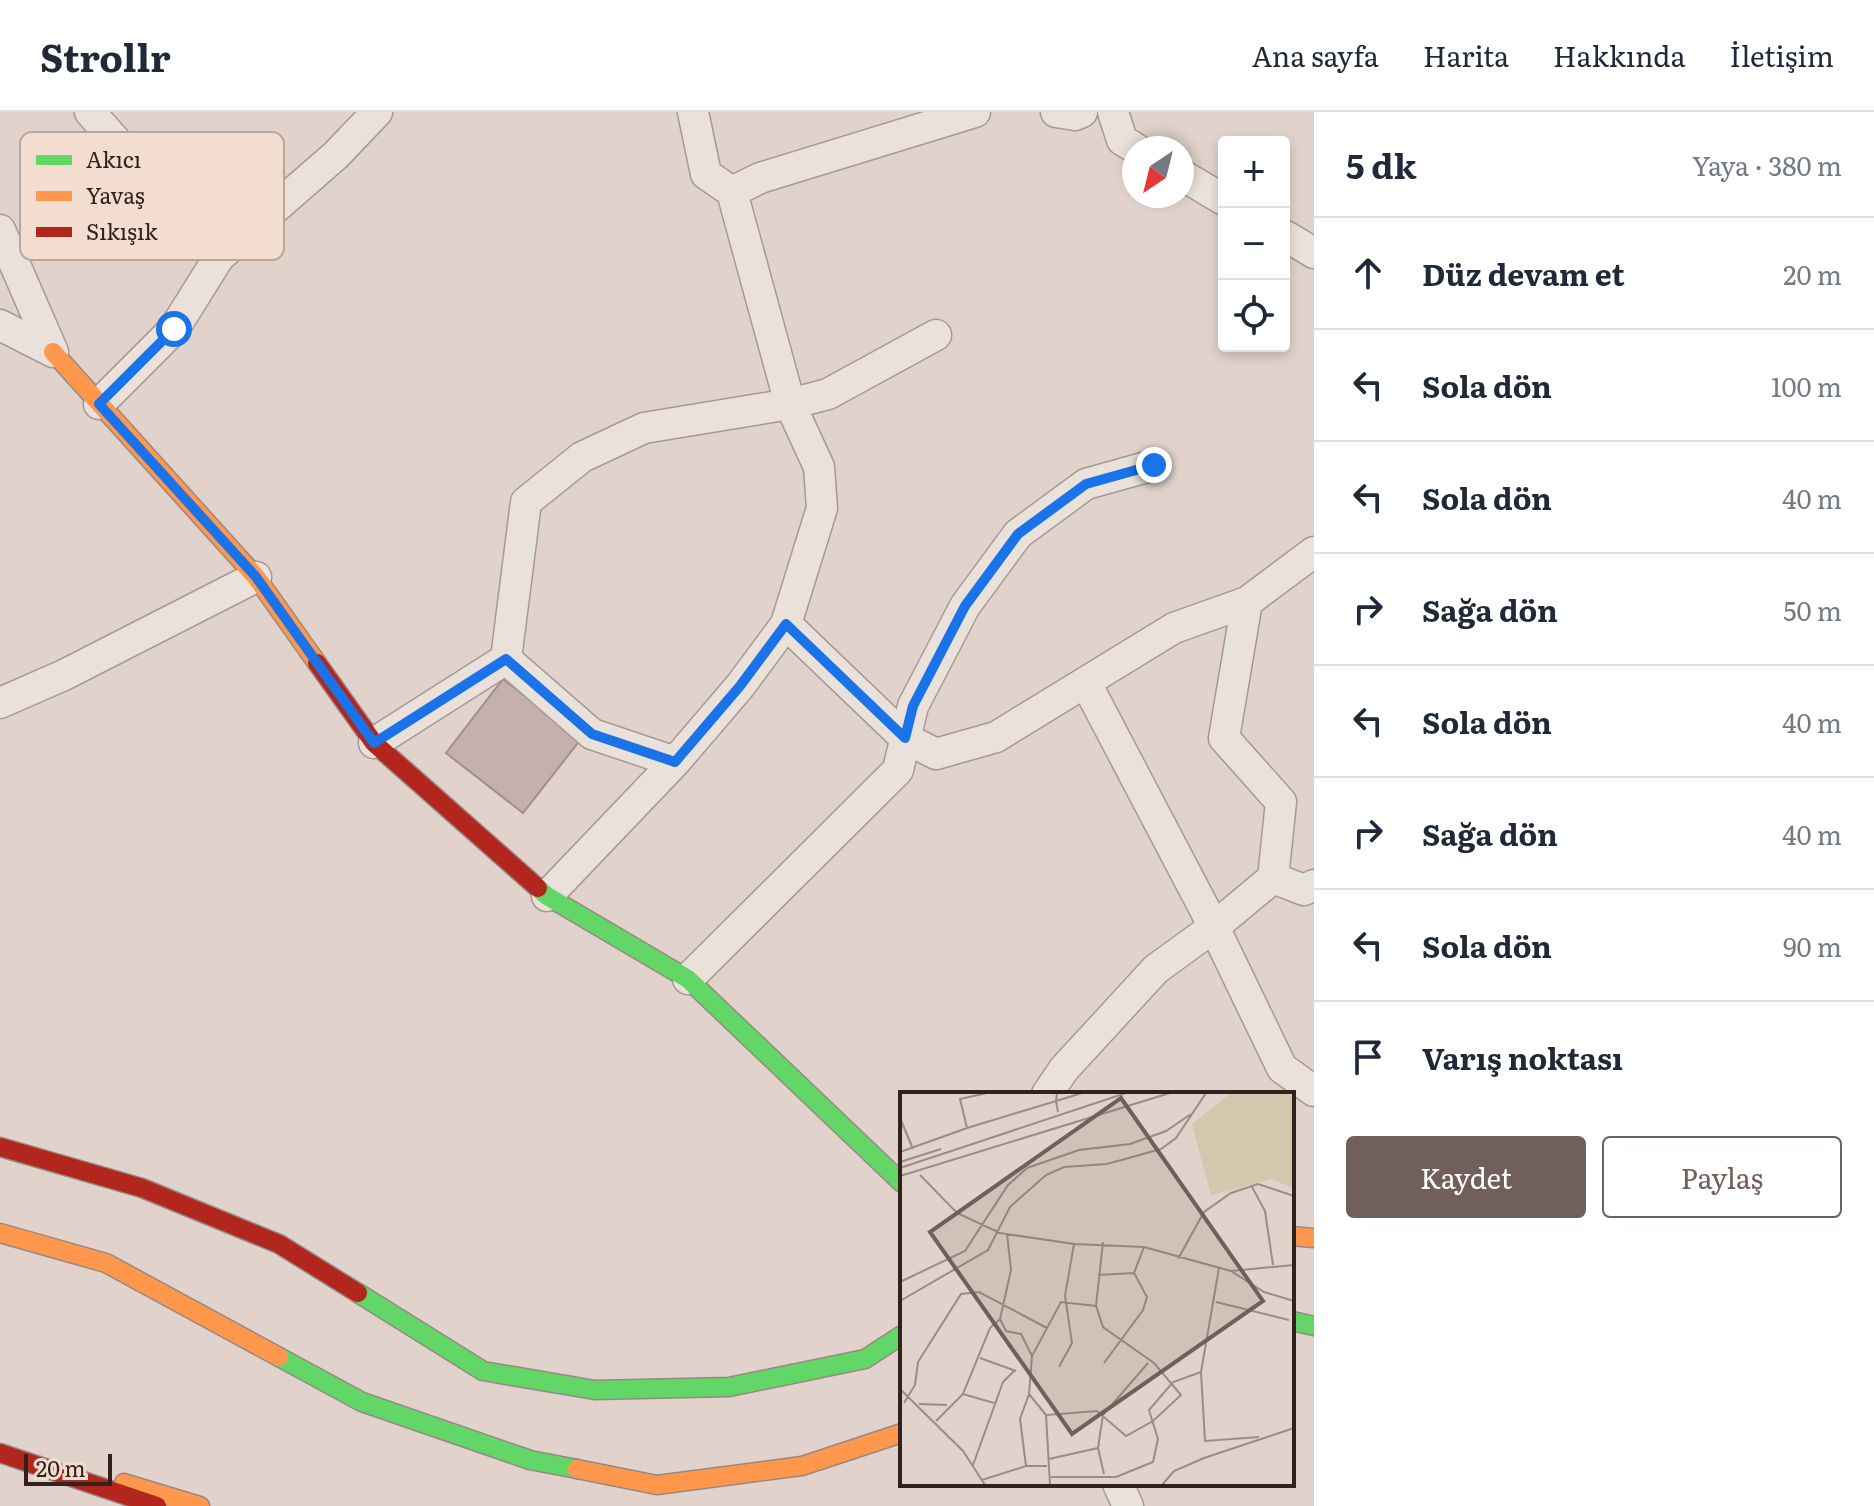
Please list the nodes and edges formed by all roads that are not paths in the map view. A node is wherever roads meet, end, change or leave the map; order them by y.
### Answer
1 (90, 112) edge
2 (377, 112) edge
3 (693, 112) edge
4 (975, 112) edge
5 (1056, 112) edge
6 (1082, 112) edge
7 (1113, 112) edge
8 (108, 132) edge
9 (1122, 140) edge
10 (1194, 182) edge
11 (732, 192) junction
12 (1218, 196) edge
13 (284, 200) edge
14 (0, 230) edge
15 (1290, 239) edge
16 (1314, 253) edge
17 (217, 260) edge
18 (0, 325) edge
19 (936, 335) dead end
20 (53, 352) junction
21 (99, 404) junction
22 (790, 404) junction
23 (1154, 465) dead end
24 (1314, 552) edge
25 (256, 577) junction
26 (1247, 602) junction
27 (786, 624) junction
28 (506, 659) junction
29 (1086, 683) junction
30 (0, 703) edge
31 (905, 738) junction
32 (374, 743) junction
33 (675, 762) junction
34 (1273, 878) junction
35 (1314, 885) edge
36 (547, 896) junction
37 (1214, 927) junction
38 (688, 979) junction
39 (1314, 1091) edge
40 (1048, 1092) edge
41 (0, 1147) edge
42 (900, 1181) edge
43 (0, 1233) edge
44 (1294, 1236) edge
45 (1314, 1238) edge
46 (1294, 1321) edge
47 (1314, 1326) edge
48 (900, 1336) edge
49 (900, 1434) edge
50 (0, 1446) edge
51 (0, 1453) edge
52 (1119, 1486) edge
53 (157, 1506) edge
54 (200, 1506) edge
55 (1128, 1506) edge

1 - 8 street
2 - 13 street
3 - 11 street
4 - 11 street
5 - 6 street
7 - 9 street
10 - 12 street
11 - 22 street
14 - 20 street
15 - 16 street
17 - 21 street
18 - 20 street
19 - 22 street
20 - 21 main road
21 - 25 main road
22 - 27 street
22 - 28 street
23 - 31 street
24 - 26 street
25 - 30 street
25 - 32 main road
26 - 29 street
26 - 34 street
27 - 31 street
27 - 33 street
28 - 32 street
28 - 33 street
29 - 31 street
29 - 37 street
31 - 38 street
32 - 36 main road
33 - 36 street
34 - 35 street
34 - 37 street
36 - 38 main road
37 - 39 street
37 - 40 street
38 - 42 main road
41 - 48 main road
43 - 49 main road
44 - 45 main road
46 - 47 main road
50 - 54 main road
51 - 53 main road
52 - 55 street

